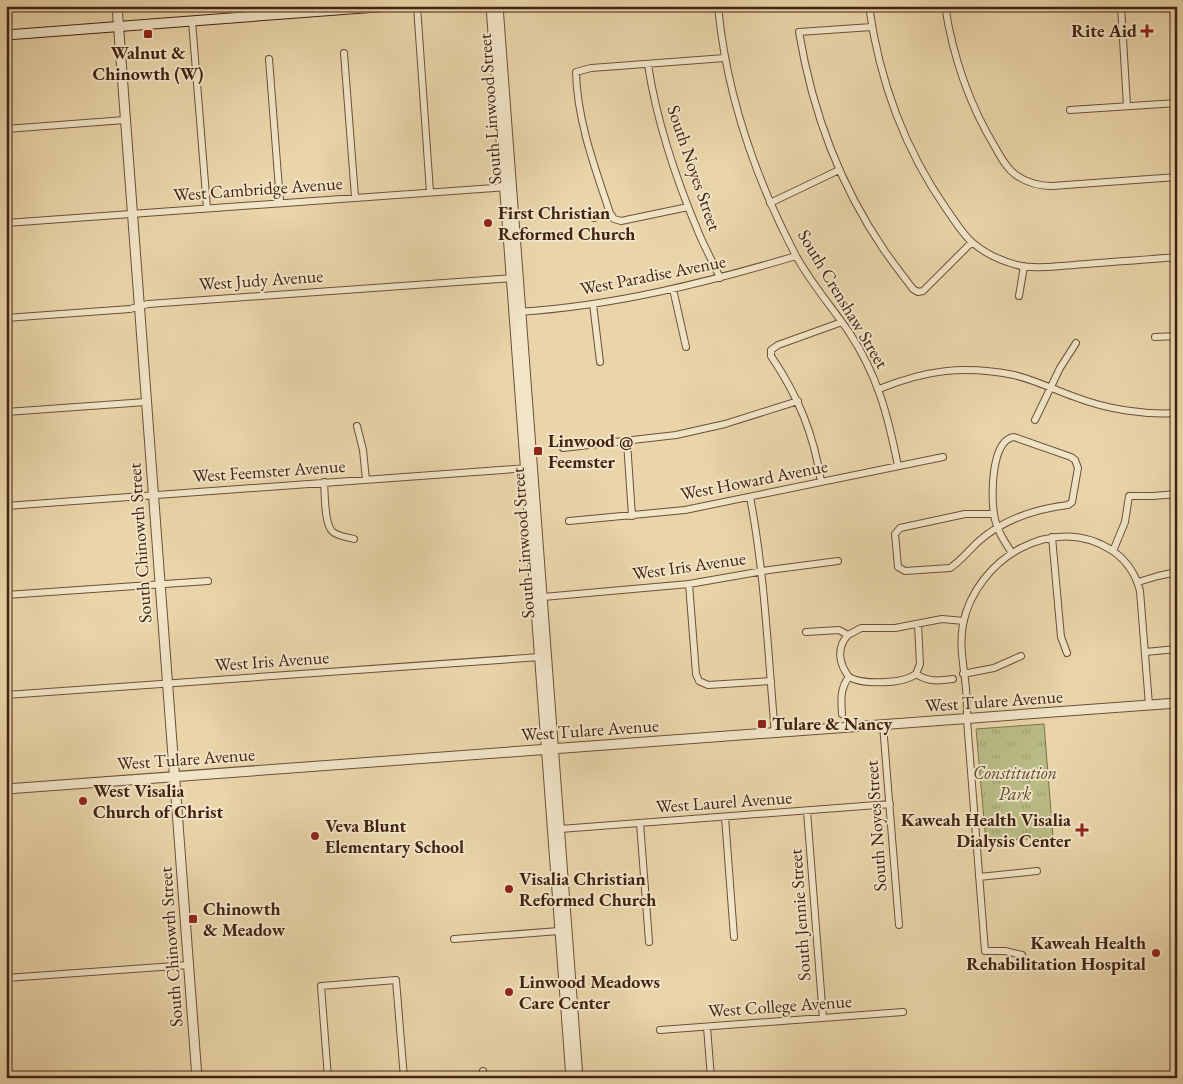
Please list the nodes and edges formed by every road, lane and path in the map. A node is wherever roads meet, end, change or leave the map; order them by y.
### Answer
1 (117, 6) edge
2 (390, 6) edge
3 (416, 6) edge
4 (491, 6) edge
5 (498, 6) edge
6 (718, 6) edge
7 (869, 6) edge
8 (945, 6) edge
9 (1120, 6) edge
10 (192, 21) junction
11 (118, 26) junction
12 (872, 27) junction
13 (6, 34) edge
14 (344, 53) dead end
15 (726, 58) junction
16 (270, 59) dead end
17 (648, 65) junction
18 (1177, 103) edge
19 (1127, 106) junction
20 (1070, 110) dead end
21 (125, 120) junction
22 (6, 129) edge
23 (840, 170) junction
24 (1177, 177) edge
25 (508, 187) junction
26 (430, 192) junction
27 (355, 197) junction
28 (280, 202) junction
29 (770, 202) junction
30 (688, 207) junction
31 (207, 208) junction
32 (132, 213) junction
33 (610, 213) junction
34 (594, 218) dead end
35 (6, 223) edge
36 (972, 242) junction
37 (796, 256) junction
38 (1177, 257) edge
39 (1024, 266) junction
40 (515, 278) junction
41 (720, 278) junction
42 (673, 289) junction
43 (1019, 296) dead end
44 (593, 304) junction
45 (139, 306) junction
46 (518, 312) junction
47 (6, 318) edge
48 (842, 322) junction
49 (1177, 336) edge
50 (1155, 338) dead end
51 (1076, 343) dead end
52 (686, 347) dead end
53 (600, 362) dead end
54 (1050, 388) junction
55 (879, 389) junction
56 (798, 401) junction
57 (146, 402) junction
58 (6, 412) edge
59 (1177, 413) edge
60 (1035, 420) dead end
61 (357, 426) dead end
62 (627, 442) junction
63 (563, 448) dead end
64 (943, 457) dead end
65 (898, 466) junction
66 (529, 468) junction
67 (366, 480) junction
68 (324, 482) junction
69 (821, 482) junction
70 (1177, 494) edge
71 (153, 495) junction
72 (750, 497) junction
73 (6, 506) edge
74 (994, 514) junction
75 (632, 516) junction
76 (569, 521) dead end
77 (998, 528) junction
78 (1052, 538) junction
79 (354, 540) dead end
80 (1113, 551) junction
81 (1012, 553) junction
82 (838, 562) dead end
83 (762, 571) junction
84 (1177, 572) edge
85 (208, 581) dead end
86 (1138, 582) junction
87 (160, 584) junction
88 (689, 584) junction
89 (6, 595) edge
90 (543, 597) junction
91 (964, 621) junction
92 (918, 624) junction
93 (806, 632) dead end
94 (848, 635) junction
95 (547, 648) junction
96 (1177, 649) edge
97 (1145, 652) junction
98 (1067, 654) dead end
99 (1021, 656) dead end
100 (540, 657) junction
101 (916, 674) junction
102 (963, 674) junction
103 (849, 676) junction
104 (953, 679) dead end
105 (771, 681) junction
106 (167, 684) junction
107 (6, 695) edge
108 (1177, 703) edge
109 (1149, 705) junction
110 (842, 714) dead end
111 (966, 720) junction
112 (883, 725) junction
113 (775, 734) junction
114 (550, 750) junction
115 (175, 776) junction
116 (6, 789) edge
117 (890, 804) junction
118 (807, 811) junction
119 (725, 817) junction
120 (640, 823) junction
121 (560, 829) junction
122 (553, 840) junction
123 (1037, 871) dead end
124 (979, 877) junction
125 (899, 925) dead end
126 (559, 931) junction
127 (734, 937) dead end
128 (454, 939) dead end
129 (649, 942) dead end
130 (1022, 955) dead end
131 (189, 965) junction
132 (571, 969) junction
133 (6, 978) edge
134 (903, 1012) dead end
135 (823, 1018) junction
136 (707, 1027) junction
137 (660, 1030) dead end
138 (197, 1078) edge
139 (328, 1078) edge
140 (404, 1078) edge
141 (570, 1078) edge
142 (578, 1078) edge
143 (711, 1078) edge

1 - 11 street, South Chinowth Street
2 - 10 street
3 - 26 street
4 - 25 street, South Linwood Street
5 - 25 street, South Linwood Street
6 - 15 street, South Crenshaw Street
7 - 12 street
8 - 24 street
9 - 19 street
10 - 11 street
10 - 31 street
11 - 13 street
11 - 21 street, South Chinowth Street
12 - 23 street
12 - 36 street
14 - 27 street
15 - 17 street
15 - 29 street, South Crenshaw Street
16 - 28 street
17 - 30 street, South Noyes Street
17 - 33 street
18 - 19 street
19 - 20 street
21 - 22 street
21 - 32 street, South Chinowth Street
23 - 29 street
23 - 36 street
25 - 26 street, West Cambridge Avenue
25 - 40 street, South Linwood Street
26 - 27 street, West Cambridge Avenue
27 - 28 street, West Cambridge Avenue
28 - 31 street, West Cambridge Avenue
29 - 37 street, South Crenshaw Street
30 - 33 street
30 - 41 street, South Noyes Street
31 - 32 street, West Cambridge Avenue
32 - 35 street, West Cambridge Avenue
32 - 45 street, South Chinowth Street
33 - 34 street
36 - 39 street
37 - 41 street, West Paradise Avenue
37 - 48 street, South Crenshaw Street
38 - 39 street
39 - 43 street
40 - 45 street, West Judy Avenue
40 - 46 street, South Linwood Street
41 - 42 street, West Paradise Avenue
42 - 44 street, West Paradise Avenue
42 - 52 street
44 - 46 street, West Paradise Avenue
44 - 53 street
45 - 47 street, West Judy Avenue
45 - 57 street, South Chinowth Street
46 - 66 street, South Linwood Street
48 - 55 street, South Crenshaw Street
48 - 56 street
49 - 50 street
51 - 54 street
54 - 55 street
54 - 59 street
54 - 60 street
55 - 65 street, South Crenshaw Street
56 - 62 street
56 - 69 street
57 - 58 street
57 - 71 street, South Chinowth Street
61 - 67 street
62 - 63 street
62 - 75 street
64 - 65 street, West Howard Avenue
65 - 69 street, West Howard Avenue
66 - 67 street, West Feemster Avenue
66 - 90 street, South Linwood Street
66 - 100 street, South Linwood Street
67 - 68 street, West Feemster Avenue
68 - 71 street, West Feemster Avenue
68 - 79 street
69 - 72 street, West Howard Avenue
70 - 80 street
71 - 73 street, West Feemster Avenue
71 - 87 street, South Chinowth Street
72 - 75 street, West Howard Avenue
72 - 83 street
74 - 77 street
74 - 77 street
74 - 77 street
75 - 76 street, West Howard Avenue
77 - 81 street
78 - 80 street
78 - 81 street
78 - 98 street
80 - 86 street
81 - 91 street
82 - 83 street, West Iris Avenue
83 - 88 street, West Iris Avenue
83 - 105 street
84 - 86 street
85 - 87 street
86 - 97 street
87 - 89 street
87 - 106 street, South Chinowth Street
88 - 90 street, West Iris Avenue
88 - 105 street
90 - 95 street, South Linwood Street
91 - 92 street
91 - 102 street
92 - 94 street
92 - 101 street
93 - 94 street
94 - 103 street
95 - 100 street
95 - 114 street, South Linwood Street
96 - 97 street
97 - 109 street
99 - 102 street
100 - 106 street, West Iris Avenue
100 - 114 street, South Linwood Street
101 - 103 street
101 - 104 street
102 - 111 street
103 - 110 street
105 - 113 street
106 - 107 street, West Iris Avenue
106 - 115 street, South Chinowth Street
108 - 109 street, West Tulare Avenue
109 - 111 street, West Tulare Avenue
111 - 112 street, West Tulare Avenue
111 - 124 street
112 - 113 street, West Tulare Avenue
112 - 117 street, South Noyes Street
113 - 114 street, West Tulare Avenue
114 - 115 street, West Tulare Avenue
114 - 121 street, South Linwood Street
114 - 122 street, South Linwood Street
115 - 116 street, West Tulare Avenue
115 - 131 street, South Chinowth Street
117 - 118 street, West Laurel Avenue
117 - 125 street, South Noyes Street
118 - 119 street, West Laurel Avenue
118 - 135 street, South Jennie Street
119 - 120 street, West Laurel Avenue
119 - 127 street
120 - 121 street, West Laurel Avenue
120 - 129 street
121 - 122 street
121 - 132 street, South Linwood Street
122 - 126 street, South Linwood Street
123 - 124 street
124 - 130 street
126 - 128 street
126 - 132 street
126 - 141 street, South Linwood Street
131 - 133 street
131 - 138 street, South Chinowth Street
132 - 142 street, South Linwood Street
134 - 135 street, West College Avenue
135 - 136 street, West College Avenue
136 - 137 street, West College Avenue
136 - 143 street
139 - 140 street

